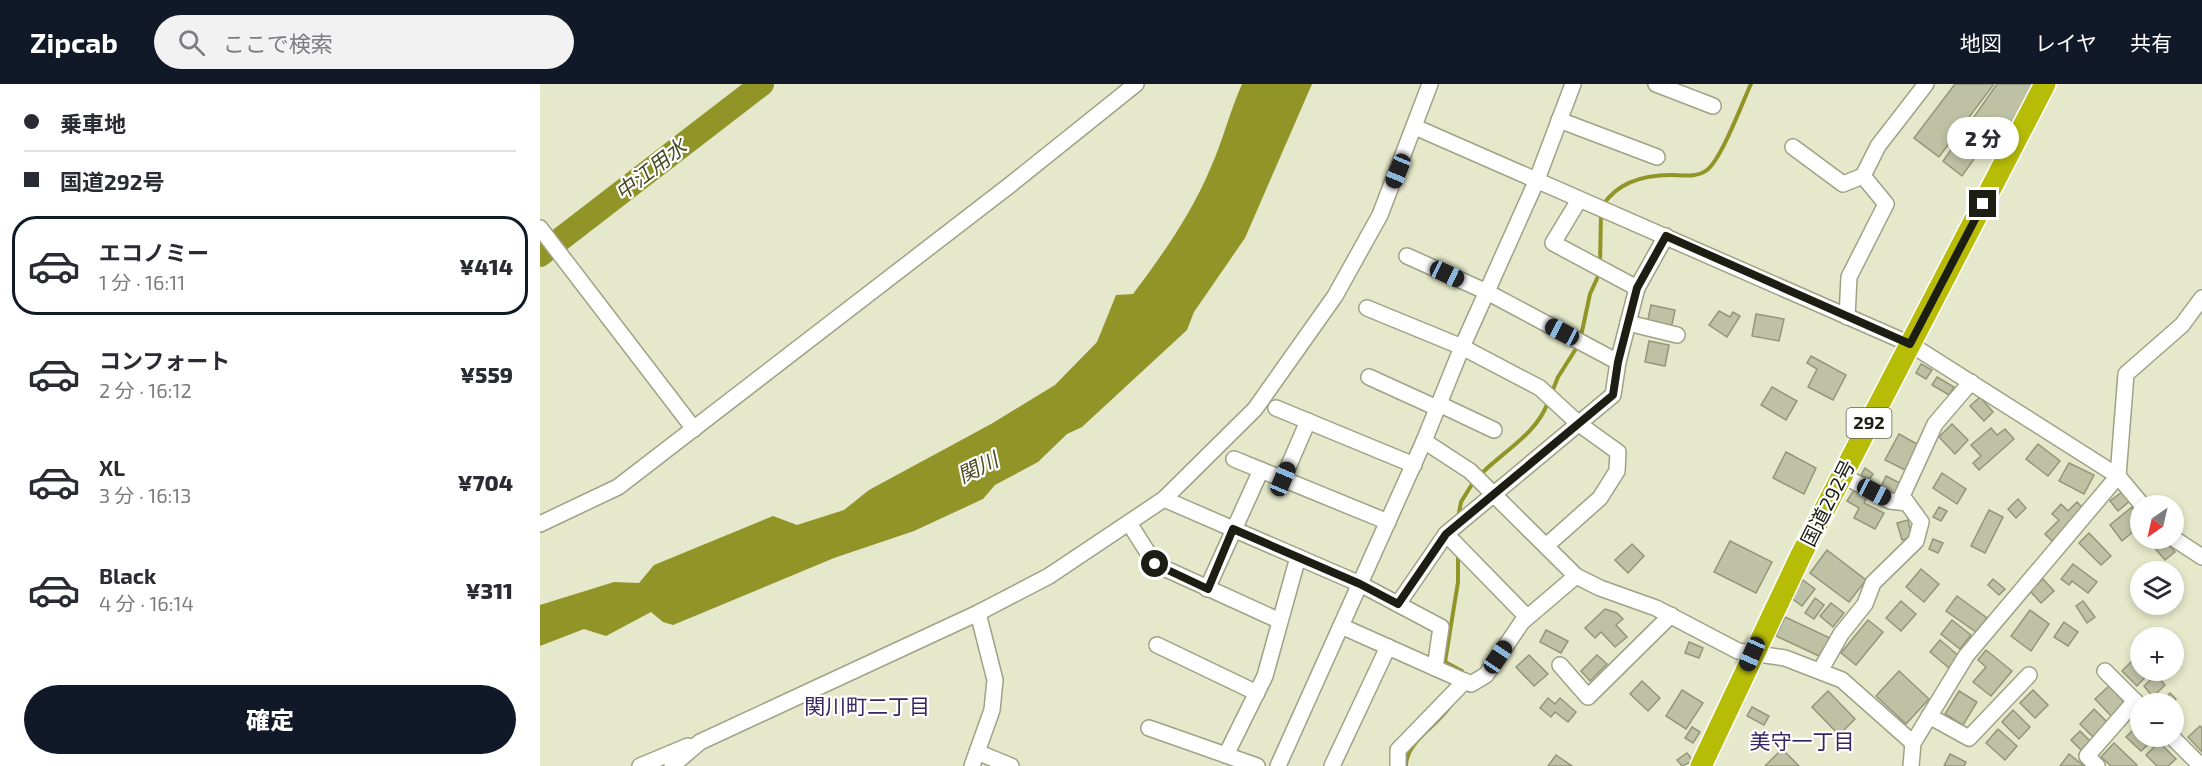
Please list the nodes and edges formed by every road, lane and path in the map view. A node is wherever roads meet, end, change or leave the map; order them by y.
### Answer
1 (1136, 84) edge
2 (1430, 84) edge
3 (1573, 84) edge
4 (1656, 84) edge
5 (1926, 84) edge
6 (2045, 84) edge
7 (1713, 106) dead end
8 (1559, 120) junction
9 (1415, 127) junction
10 (1793, 147) dead end
11 (1657, 157) dead end
12 (1863, 176) junction
13 (1536, 182) junction
14 (1579, 200) junction
15 (540, 228) edge
16 (1666, 236) junction
17 (1407, 256) dead end
18 (1637, 288) junction
19 (1487, 292) junction
20 (2202, 298) edge
21 (1367, 308) dead end
22 (1847, 317) junction
23 (1628, 323) junction
24 (1677, 334) dead end
25 (1910, 344) junction
26 (1462, 347) junction
27 (1618, 362) junction
28 (1369, 376) dead end
29 (1971, 382) junction
30 (1438, 406) junction
31 (1276, 408) dead end
32 (1308, 421) junction
33 (1579, 424) junction
34 (694, 429) junction
35 (1494, 430) dead end
36 (1424, 441) junction
37 (1234, 459) dead end
38 (1414, 465) junction
39 (1261, 470) junction
40 (1842, 476) junction
41 (2118, 476) junction
42 (1283, 479) junction
43 (1494, 494) junction
44 (2134, 495) edge
45 (1164, 499) junction
46 (1907, 503) junction
47 (1388, 522) junction
48 (1129, 523) junction
49 (540, 524) edge
50 (1233, 529) junction
51 (1446, 534) junction
52 (2184, 545) edge
53 (1546, 546) junction
54 (1298, 557) junction
55 (2202, 557) edge
56 (1576, 576) junction
57 (1360, 584) junction
58 (1208, 589) junction
59 (1398, 604) junction
60 (978, 613) junction
61 (1671, 615) junction
62 (1527, 617) junction
63 (1280, 621) junction
64 (1341, 626) junction
65 (1157, 645) dead end
66 (1388, 647) junction
67 (1752, 654) junction
68 (1560, 665) dead end
69 (1435, 668) junction
70 (2105, 670) dead end
71 (1820, 671) junction
72 (2029, 675) dead end
73 (1465, 681) junction
74 (1257, 693) junction
75 (2130, 695) edge
76 (2130, 711) edge
77 (1929, 716) junction
78 (1149, 728) dead end
79 (699, 742) junction
80 (1913, 743) junction
81 (2182, 747) edge
82 (2187, 752) junction
83 (1226, 755) junction
84 (974, 759) edge
85 (640, 766) edge
86 (672, 766) edge
87 (1011, 766) edge
88 (1257, 766) edge
89 (1278, 766) edge
90 (1332, 766) edge
91 (1398, 766) edge
92 (1701, 766) edge
93 (1911, 766) edge
94 (2097, 766) edge
95 (2178, 766) edge
96 (2201, 766) edge

1 - 34 street
2 - 9 street
3 - 8 street
4 - 7 street
5 - 12 street
6 - 25 highway, 国道292号 / 292
8 - 11 street
8 - 13 street
9 - 13 street
9 - 45 street
10 - 12 street
12 - 22 street
13 - 14 street
13 - 19 street
14 - 16 street
14 - 18 street
15 - 34 street
16 - 18 street
16 - 22 street
17 - 19 street
18 - 23 street
19 - 26 street
19 - 27 street
20 - 41 street
21 - 26 street
22 - 25 street
23 - 24 street
23 - 27 street
25 - 29 street
25 - 40 highway, 国道292号 / 292
26 - 30 street
26 - 33 street
27 - 33 street
28 - 30 street
29 - 41 street
29 - 46 street
30 - 35 street
30 - 36 street
31 - 32 street
32 - 38 street
32 - 42 street
33 - 43 street
33 - 53 street
34 - 49 street
36 - 38 street
36 - 43 street
37 - 39 street
38 - 47 street
39 - 42 street
39 - 50 street
40 - 46 street
40 - 67 highway, 国道292号 / 292
41 - 44 street
41 - 77 street
42 - 47 street
43 - 51 street
43 - 53 street
45 - 48 street
45 - 50 street
46 - 71 street
47 - 57 street
48 - 58 street
48 - 60 street
50 - 54 street
50 - 58 street
51 - 59 street
51 - 62 street
52 - 55 street
53 - 56 street
54 - 57 street
54 - 63 street
56 - 61 street
56 - 62 street
57 - 59 street
57 - 64 street
58 - 63 street
59 - 69 street
60 - 79 street
60 - 84 street
61 - 67 street
61 - 68 street
62 - 73 street
63 - 74 street
64 - 66 street
64 - 89 street
65 - 74 street
66 - 69 street
66 - 90 street
67 - 71 street
67 - 92 highway, 国道292号 / 292
69 - 73 street
70 - 75 street
71 - 80 street
72 - 77 street
73 - 91 street
74 - 83 street
76 - 94 street
77 - 80 street
78 - 83 street
79 - 85 street
79 - 86 street
80 - 93 street
81 - 82 street
82 - 95 street
82 - 96 street
83 - 88 street
84 - 87 street

